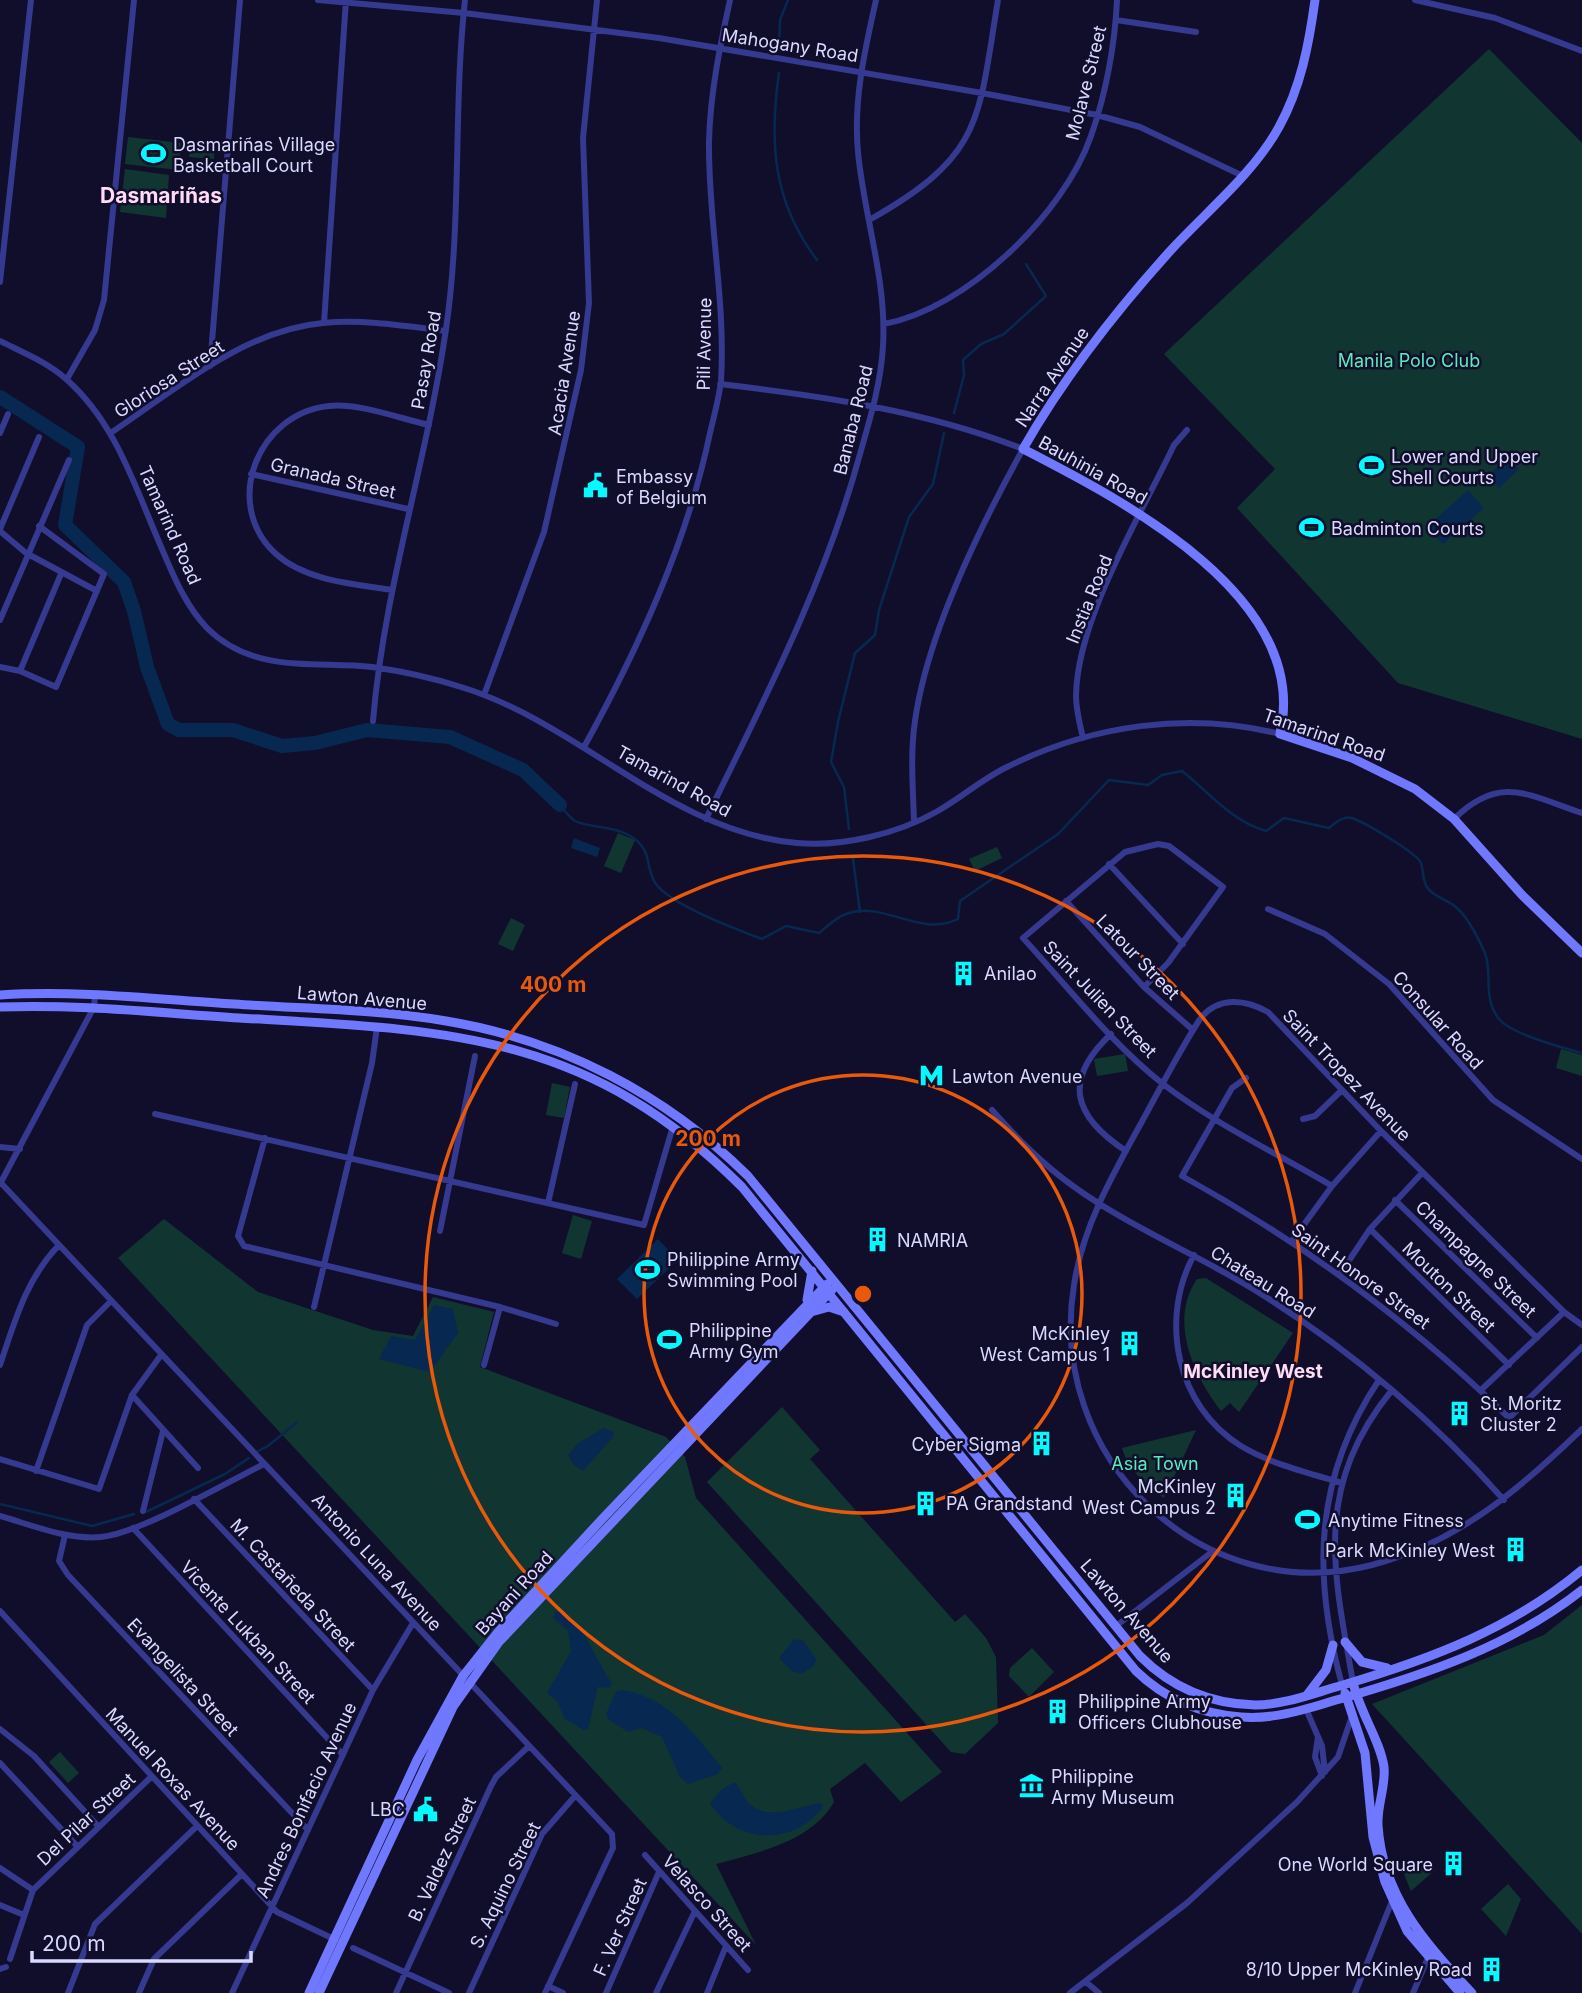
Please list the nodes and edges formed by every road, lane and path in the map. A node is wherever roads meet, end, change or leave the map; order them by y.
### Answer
1 (31, 0) edge
2 (134, 0) edge
3 (240, 0) edge
4 (318, 0) edge
5 (465, 0) edge
6 (597, 0) edge
7 (730, 0) edge
8 (876, 0) edge
9 (998, 0) edge
10 (1117, 0) edge
11 (1315, 0) edge
12 (1415, 0) edge
13 (346, 1) edge
14 (464, 13) junction
15 (1116, 20) junction
16 (593, 31) junction
17 (1196, 32) dead end
18 (719, 48) junction
19 (1582, 51) edge
20 (862, 71) junction
21 (982, 93) junction
22 (1097, 115) junction
23 (1243, 176) junction
24 (871, 219) junction
25 (0, 282) edge
26 (324, 323) junction
27 (884, 324) junction
28 (446, 331) junction
29 (0, 341) edge
30 (210, 366) junction
31 (66, 379) junction
32 (720, 384) junction
33 (873, 407) junction
34 (8, 414) dead end
35 (429, 425) junction
36 (1186, 430) dead end
37 (113, 432) junction
38 (0, 433) edge
39 (39, 437) dead end
40 (1023, 449) junction
41 (68, 460) dead end
42 (251, 474) junction
43 (408, 509) junction
44 (1141, 514) junction
45 (39, 526) junction
46 (0, 530) edge
47 (26, 554) junction
48 (61, 574) junction
49 (392, 590) junction
50 (97, 591) junction
51 (0, 620) edge
52 (0, 667) edge
53 (377, 668) junction
54 (20, 671) junction
55 (484, 695) junction
56 (373, 720) dead end
57 (1280, 734) junction
58 (1083, 738) junction
59 (584, 747) junction
60 (1582, 813) edge
61 (1454, 819) junction
62 (706, 820) junction
63 (914, 822) junction
64 (1109, 864) junction
65 (1066, 901) junction
66 (1268, 909) dead end
67 (1183, 944) junction
68 (1582, 953) edge
69 (1144, 987) junction
70 (95, 994) junction
71 (0, 995) edge
72 (0, 1007) edge
73 (94, 1007) junction
74 (377, 1027) junction
75 (1193, 1030) junction
76 (1111, 1034) junction
77 (475, 1056) dead end
78 (1246, 1078) dead end
79 (1163, 1083) junction
80 (575, 1084) dead end
81 (1342, 1090) junction
82 (992, 1110) dead end
83 (155, 1114) dead end
84 (1215, 1118) junction
85 (1303, 1119) dead end
86 (673, 1126) junction
87 (1381, 1131) junction
88 (265, 1138) junction
89 (0, 1147) edge
90 (20, 1149) junction
91 (1126, 1151) junction
92 (349, 1158) junction
93 (1582, 1159) edge
94 (1422, 1173) junction
95 (450, 1181) junction
96 (0, 1183) edge
97 (1332, 1186) junction
98 (1395, 1200) junction
99 (548, 1203) junction
100 (1100, 1204) junction
101 (1370, 1230) junction
102 (440, 1231) dead end
103 (1292, 1241) junction
104 (59, 1245) junction
105 (1194, 1255) junction
106 (324, 1265) junction
107 (812, 1271) junction
108 (1340, 1274) junction
109 (836, 1281) junction
110 (826, 1289) junction
111 (111, 1301) junction
112 (314, 1307) dead end
113 (500, 1307) junction
114 (807, 1309) junction
115 (845, 1312) junction
116 (1564, 1312) junction
117 (556, 1324) dead end
118 (1582, 1325) edge
119 (1536, 1338) junction
120 (1582, 1347) edge
121 (161, 1355) junction
122 (0, 1365) edge
123 (484, 1365) dead end
124 (1508, 1365) junction
125 (1380, 1380) junction
126 (1481, 1390) junction
127 (1392, 1391) junction
128 (132, 1395) junction
129 (1582, 1429) edge
130 (163, 1431) junction
131 (0, 1459) edge
132 (264, 1464) junction
133 (198, 1468) dead end
134 (36, 1471) junction
135 (1333, 1480) junction
136 (1342, 1483) junction
137 (194, 1499) junction
138 (1504, 1500) junction
139 (143, 1511) dead end
140 (0, 1516) edge
141 (133, 1528) junction
142 (65, 1535) junction
143 (1213, 1551) junction
144 (1582, 1570) edge
145 (1335, 1572) junction
146 (1322, 1573) junction
147 (1582, 1590) edge
148 (0, 1611) edge
149 (413, 1623) junction
150 (1116, 1626) junction
151 (1345, 1642) junction
152 (1333, 1645) junction
153 (1403, 1666) junction
154 (465, 1679) junction
155 (1353, 1682) junction
156 (1342, 1685) junction
157 (373, 1690) junction
158 (1306, 1696) junction
159 (1351, 1696) junction
160 (1306, 1709) junction
161 (1352, 1716) junction
162 (0, 1729) edge
163 (528, 1746) junction
164 (343, 1755) junction
165 (0, 1763) edge
166 (1324, 1774) junction
167 (151, 1777) junction
168 (575, 1796) junction
169 (98, 1826) junction
170 (197, 1826) junction
171 (308, 1830) junction
172 (76, 1846) junction
173 (645, 1855) dead end
174 (0, 1868) edge
175 (659, 1872) junction
176 (242, 1874) junction
177 (33, 1890) junction
178 (1392, 1901) junction
179 (0, 1905) edge
180 (272, 1906) junction
181 (695, 1911) junction
182 (24, 1915) junction
183 (339, 1941) junction
184 (726, 1946) junction
185 (353, 1948) dead end
186 (1430, 1954) junction
187 (10, 1959) dead end
188 (748, 1970) dead end
189 (406, 1972) junction
190 (1086, 1982) junction
191 (546, 1990) edge
192 (68, 1993) edge
193 (138, 1993) edge
194 (232, 1993) edge
195 (309, 1993) edge
196 (319, 1993) edge
197 (396, 1993) edge
198 (449, 1993) edge
199 (469, 1993) edge
200 (562, 1993) edge
201 (606, 1993) edge
202 (656, 1993) edge
203 (707, 1993) edge
204 (1070, 1993) edge
205 (1099, 1993) edge
206 (1355, 1993) edge
207 (1413, 1993) edge
208 (1460, 1993) edge
209 (1472, 1993) edge

1 - 25 street
2 - 31 street
3 - 30 street
4 - 13 street, Mahogany Road
5 - 14 street, Pasay Road
6 - 16 street, Acacia Avenue
7 - 18 street, Pili Avenue
8 - 20 street, Banaba Road
9 - 21 street
10 - 15 street, Molave Street
11 - 23 main road, Narra Avenue
12 - 19 street
13 - 14 street, Mahogany Road
13 - 26 street
14 - 16 street, Mahogany Road
14 - 28 street, Pasay Road
15 - 17 street
15 - 22 street, Molave Street
16 - 18 street, Mahogany Road
16 - 55 street, Acacia Avenue
18 - 20 street, Mahogany Road
18 - 32 street, Pili Avenue
20 - 21 street, Mahogany Road
20 - 24 street, Banaba Road
21 - 22 street, Mahogany Road
21 - 24 street
22 - 23 street, Mahogany Road
22 - 27 street, Molave Street
23 - 40 main road, Narra Avenue
24 - 27 street, Banaba Road
26 - 28 street, Gloriosa Street
26 - 30 street, Gloriosa Street
27 - 33 street, Banaba Road
28 - 35 street, Pasay Road
29 - 31 street, Tamarind Road
30 - 37 street, Gloriosa Street
31 - 37 street, Tamarind Road
32 - 33 street, Bauhinia Road
32 - 59 street, Pili Avenue
33 - 40 street, Bauhinia Road
33 - 62 street, Banaba Road
34 - 38 street
35 - 42 street
35 - 43 street, Pasay Road
36 - 44 street, Instia Road
37 - 53 street, Tamarind Road
39 - 46 street
40 - 44 main road, Bauhinia Road
40 - 63 street, Narra Avenue
41 - 45 street
42 - 43 street, Granada Street
42 - 49 street
43 - 49 street, Pasay Road
44 - 57 main road, Bauhinia Road
44 - 58 street, Instia Road
45 - 47 street
45 - 50 street
46 - 47 street
47 - 48 street
47 - 51 street
48 - 50 street
48 - 54 street
49 - 53 street, Pasay Road
50 - 54 street
52 - 54 street
53 - 55 street, Tamarind Road
53 - 56 street, Pasay Road
55 - 59 street, Tamarind Road
57 - 58 street, Tamarind Road
57 - 61 main road, Tamarind Road
58 - 63 street, Tamarind Road
59 - 62 street, Tamarind Road
60 - 61 street
61 - 68 main road, Tamarind Road
62 - 63 street, Tamarind Road
64 - 65 street, Saint Julien Street
64 - 67 street
64 - 67 street, Saint Julien Street
65 - 69 street, Latour Street
65 - 76 street, Saint Julien Street
66 - 93 street, Consular Road
67 - 69 street
69 - 75 street, Latour Street
70 - 71 main road, Lawton Avenue
70 - 73 street
70 - 109 main road, Lawton Avenue
72 - 73 main road, Lawton Avenue
73 - 74 main road, Lawton Avenue
73 - 90 street
74 - 86 main road, Lawton Avenue
74 - 92 street
75 - 79 street, Saint Tropez Avenue
75 - 81 street, Saint Tropez Avenue
76 - 79 street, Saint Julien Street
76 - 91 street
77 - 95 street
78 - 84 street
79 - 84 street, Saint Julien Street
79 - 91 street, Saint Tropez Avenue
80 - 99 street
81 - 85 street
81 - 87 street, Saint Tropez Avenue
82 - 100 street, Chateau Road
83 - 88 street
84 - 97 street, Saint Julien Street
84 - 103 street, Saint Honore Street
86 - 99 street
86 - 107 main road, Lawton Avenue
87 - 94 street, Saint Tropez Avenue
87 - 97 street
88 - 92 street
88 - 106 street
89 - 90 street
90 - 96 street
91 - 100 street, Saint Tropez Avenue
92 - 95 street
92 - 106 street
94 - 98 street
94 - 116 street, Saint Tropez Avenue
95 - 99 street
95 - 102 street
96 - 104 street, Antonio Luna Avenue
97 - 103 street
98 - 101 street
98 - 119 street, Champagne Street
100 - 105 street, Chateau Road
100 - 143 street, Saint Tropez Avenue
101 - 108 street
101 - 124 street, Mouton Street
103 - 108 street, Saint Honore Street
104 - 111 street, Antonio Luna Avenue
104 - 122 street
105 - 125 street, Chateau Road
105 - 135 street
106 - 112 street
106 - 113 street
107 - 110 main road, Lawton Avenue
107 - 114 main road
108 - 126 street, Saint Honore Street
109 - 110 main road, Bayani Road
109 - 150 main road, Lawton Avenue
110 - 114 main road, Bayani Road
110 - 115 main road, Lawton Avenue
111 - 121 street, Antonio Luna Avenue
111 - 134 street
113 - 117 street
113 - 123 street
114 - 115 main road
114 - 154 main road, Bayani Road
115 - 160 main road, Lawton Avenue
116 - 118 street, Saint Tropez Avenue
116 - 119 street
119 - 124 street
120 - 126 street, Saint Honore Street
121 - 128 street
121 - 132 street, Antonio Luna Avenue
124 - 126 street
125 - 127 street, Chateau Road
125 - 135 street
127 - 136 street
127 - 138 street, Chateau Road
128 - 130 street
128 - 134 street
129 - 138 street, Saint Tropez Avenue
130 - 133 street
130 - 139 street
131 - 134 street
132 - 137 street
132 - 149 street, Antonio Luna Avenue
135 - 136 street
135 - 146 street
136 - 145 street
137 - 141 street
137 - 157 street, M. Castañeda Street
138 - 145 street, Saint Tropez Avenue
140 - 142 street
141 - 142 street
141 - 164 street, Vicente Lukban Street
142 - 171 street, Evangelista Street
143 - 146 street, Saint Tropez Avenue
143 - 150 street
144 - 153 main road, Lawton Avenue
145 - 146 street, Saint Tropez Avenue
145 - 151 street
146 - 152 street
147 - 159 main road, Lawton Avenue
148 - 167 street, Manuel Roxas Avenue
149 - 154 street, Antonio Luna Avenue
149 - 157 street, Andres Bonifacio Avenue
150 - 158 main road, Lawton Avenue
151 - 153 main road
151 - 155 street
152 - 156 street
152 - 158 main road
153 - 155 main road, Lawton Avenue
154 - 163 street, Antonio Luna Avenue
154 - 183 main road, Bayani Road
155 - 156 main road, Lawton Avenue
155 - 159 main road
156 - 158 main road, Lawton Avenue
156 - 159 main road
157 - 164 street, Andres Bonifacio Avenue
159 - 160 main road, Lawton Avenue
159 - 161 main road
159 - 186 main road
160 - 166 street
161 - 166 street
161 - 178 main road
162 - 169 street
163 - 168 street, Antonio Luna Avenue
163 - 189 street, B. Valdez Street
164 - 171 street, Andres Bonifacio Avenue
165 - 172 street
166 - 190 street
167 - 169 street, Del Pilar Street
167 - 170 street, Manuel Roxas Avenue
168 - 191 street, Antonio Luna Avenue
168 - 199 street, S. Aquino Street
169 - 172 street, Del Pilar Street
170 - 176 street, Manuel Roxas Avenue
170 - 192 street
171 - 180 street, Andres Bonifacio Avenue
172 - 177 street, Del Pilar Street
173 - 175 street, Velasco Street
174 - 177 street
175 - 181 street, Velasco Street
175 - 201 street, F. Ver Street
176 - 180 street, Manuel Roxas Avenue
176 - 193 street
177 - 182 street, Del Pilar Street
178 - 186 main road
178 - 206 street
179 - 182 street
180 - 183 street, Manuel Roxas Avenue
180 - 194 street, Andres Bonifacio Avenue
181 - 184 street, Velasco Street
181 - 202 street
182 - 187 street, Del Pilar Street
183 - 195 main road, Bayani Road
183 - 196 main road, Bayani Road
184 - 188 street, Velasco Street
184 - 203 street
185 - 189 street
186 - 207 street
186 - 208 main road
186 - 209 main road
189 - 197 street, B. Valdez Street
189 - 198 street
190 - 204 street
190 - 205 street
191 - 200 street

